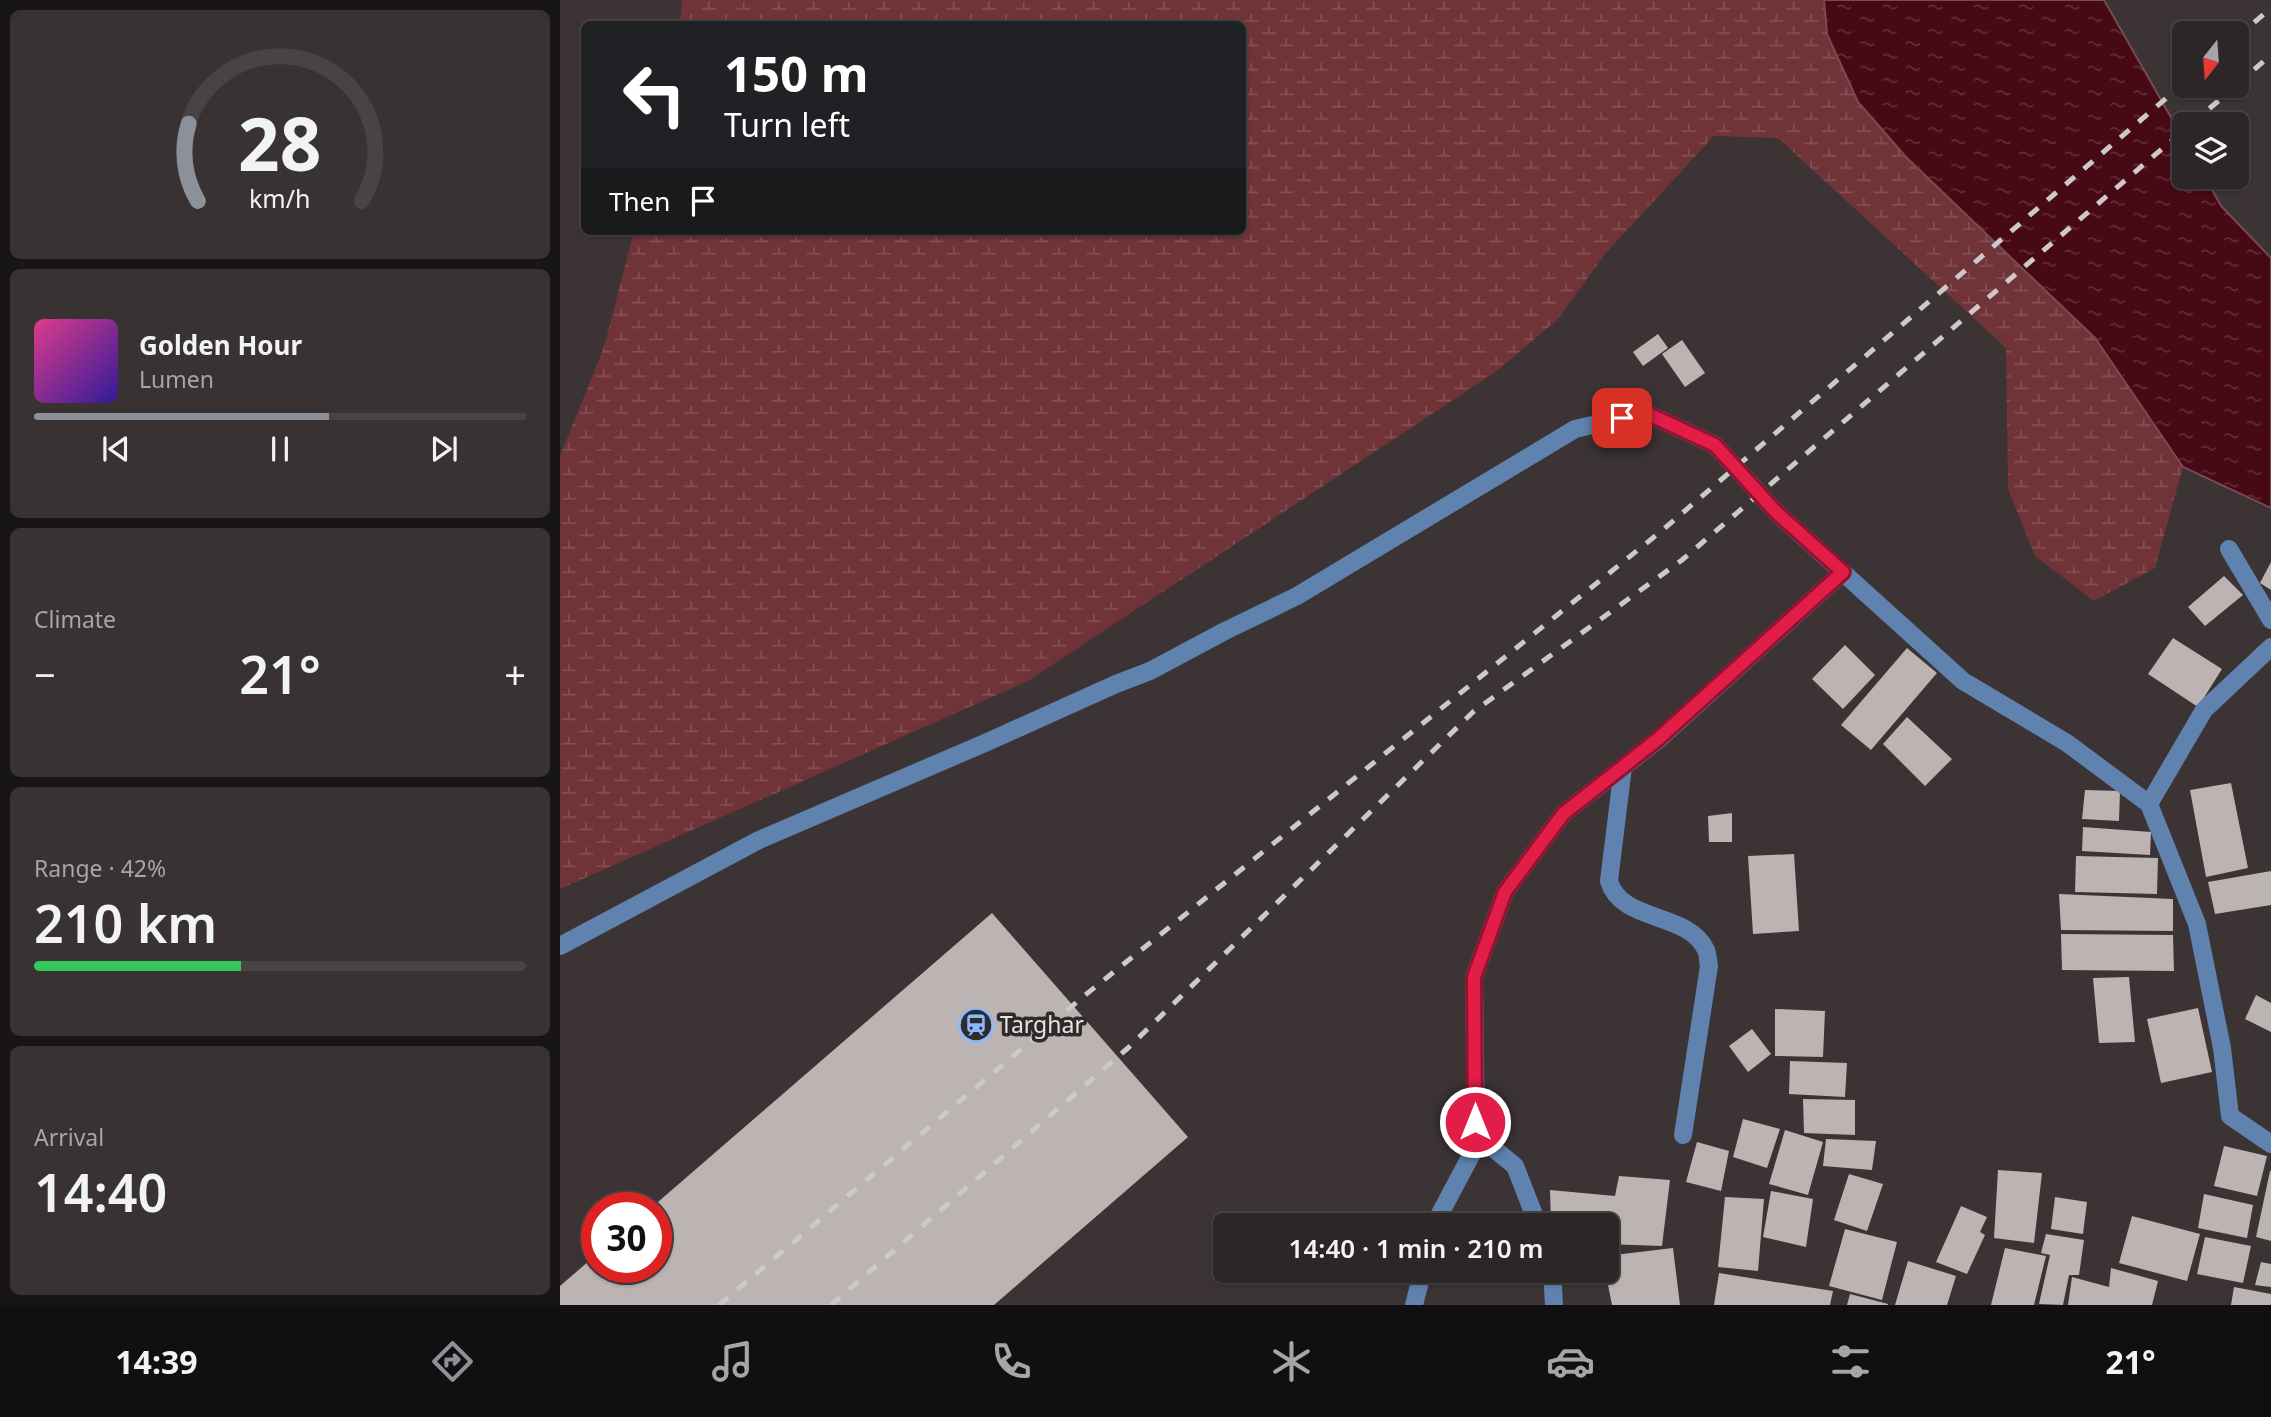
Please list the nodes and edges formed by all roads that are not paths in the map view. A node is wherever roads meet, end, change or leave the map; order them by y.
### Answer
1 (2230, 549) dead end
2 (1843, 572) junction
3 (2271, 620) edge
4 (2271, 647) edge
5 (1623, 767) junction
6 (2150, 804) junction
7 (560, 946) edge
8 (1683, 1135) dead end
9 (2271, 1144) edge
10 (1476, 1146) junction
11 (1440, 1213) edge
12 (1533, 1213) edge
13 (1420, 1283) edge
14 (1553, 1283) edge
15 (1414, 1305) edge
16 (1554, 1305) edge

1 - 3 street
2 - 5 street
2 - 6 street
2 - 7 street
4 - 6 street
5 - 8 street
5 - 10 street
6 - 9 street
10 - 11 street
10 - 12 street
13 - 15 street
14 - 16 street

